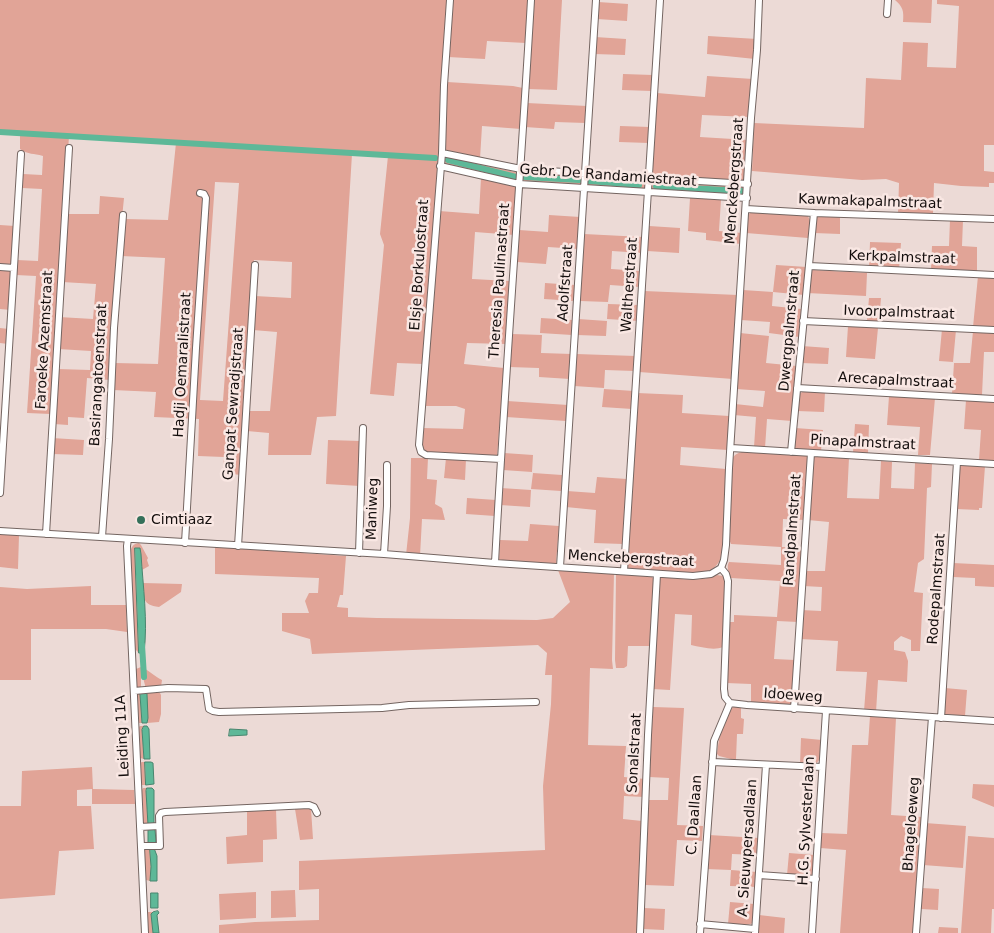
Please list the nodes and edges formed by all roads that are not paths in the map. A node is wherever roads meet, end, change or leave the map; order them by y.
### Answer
1 (450, 0) edge
2 (531, 0) edge
3 (596, 0) edge
4 (660, 0) edge
5 (760, 0) edge
6 (888, 0) edge
7 (887, 14) dead end
8 (69, 148) dead end
9 (442, 153) junction
10 (21, 154) dead end
11 (440, 166) junction
12 (521, 169) junction
13 (585, 173) junction
14 (649, 178) junction
15 (519, 184) junction
16 (748, 184) junction
17 (584, 189) junction
18 (200, 192) dead end
19 (648, 193) junction
20 (747, 198) junction
21 (746, 209) junction
22 (814, 213) junction
23 (123, 215) dead end
24 (994, 219) edge
25 (255, 264) dead end
26 (809, 266) junction
27 (0, 267) edge
28 (14, 268) junction
29 (994, 275) edge
30 (803, 321) junction
31 (994, 330) edge
32 (797, 388) junction
33 (994, 399) edge
34 (363, 428) dead end
35 (731, 448) junction
36 (792, 452) junction
37 (811, 453) junction
38 (501, 459) junction
39 (957, 462) junction
40 (994, 464) edge
41 (387, 465) dead end
42 (0, 493) edge
43 (0, 531) edge
44 (46, 534) junction
45 (102, 537) junction
46 (128, 539) junction
47 (185, 543) junction
48 (238, 546) junction
49 (359, 554) junction
50 (384, 554) junction
51 (495, 563) junction
52 (560, 567) junction
53 (721, 568) junction
54 (624, 571) junction
55 (657, 574) junction
56 (135, 691) junction
57 (536, 702) dead end
58 (730, 702) junction
59 (794, 708) junction
60 (826, 711) junction
61 (932, 717) junction
62 (941, 718) junction
63 (994, 721) edge
64 (712, 762) junction
65 (766, 765) junction
66 (822, 767) junction
67 (317, 813) dead end
68 (156, 826) junction
69 (142, 827) junction
70 (143, 846) junction
71 (759, 875) junction
72 (816, 879) junction
73 (700, 924) junction
74 (755, 931) edge
75 (145, 933) edge
76 (640, 933) edge
77 (700, 933) edge
78 (812, 933) edge
79 (916, 933) edge

1 - 9 street, Elsje Borkulostraat
2 - 12 street, Theresia Paulinastraat
3 - 13 street, Adolfstraat
4 - 14 street, Waltherstraat
5 - 16 street, Menckebergstraat
6 - 7 street
8 - 44 street, Faroeke Azemstraat
9 - 11 street, Elsje Borkulostraat
9 - 12 street, Gebr. De Randamiestraat
10 - 28 street
11 - 15 street, Gebr. De Randamiestraat
11 - 38 street, Elsje Borkulostraat
12 - 13 street, Gebr. De Randamiestraat
12 - 15 street, Theresia Paulinastraat
13 - 14 street, Gebr. De Randamiestraat
13 - 17 street, Adolfstraat
14 - 16 street, Gebr. De Randamiestraat
14 - 19 street, Waltherstraat
15 - 17 street, Gebr. De Randamiestraat
15 - 38 street, Theresia Paulinastraat
16 - 20 street, Menckebergstraat
17 - 19 street, Gebr. De Randamiestraat
17 - 52 street, Adolfstraat
18 - 47 street, Hadji Oemaralistraat
19 - 20 street, Gebr. De Randamiestraat
19 - 54 street, Waltherstraat
20 - 21 street, Menckebergstraat
21 - 22 street, Kawmakapalmstraat
21 - 35 street, Menckebergstraat
22 - 24 street, Kawmakapalmstraat
22 - 26 street, Dwergpalmstraat
23 - 45 street, Basirangatoenstraat
25 - 48 street, Ganpat Sewradjstraat
26 - 29 street, Kerkpalmstraat
26 - 30 street, Dwergpalmstraat
27 - 28 street
28 - 42 street
30 - 31 street, Ivoorpalmstraat
30 - 32 street, Dwergpalmstraat
32 - 33 street, Arecapalmstraat
32 - 36 street, Dwergpalmstraat
34 - 49 street
35 - 36 street, Pinapalmstraat
35 - 53 street, Menckebergstraat
36 - 37 street, Pinapalmstraat
37 - 39 street, Pinapalmstraat
37 - 59 street, Randpalmstraat
38 - 51 street, Theresia Paulinastraat
39 - 40 street, Pinapalmstraat
39 - 62 street, Rodepalmstraat
41 - 50 street, Maniweg
43 - 44 street, Menckebergstraat
44 - 45 street, Menckebergstraat
45 - 46 street, Menckebergstraat
46 - 47 street, Menckebergstraat
46 - 56 street, Leiding 11A
47 - 48 street, Menckebergstraat
48 - 49 street, Menckebergstraat
49 - 50 street, Menckebergstraat
50 - 51 street, Menckebergstraat
51 - 52 street, Menckebergstraat
52 - 54 street, Menckebergstraat
53 - 55 street, Menckebergstraat
53 - 58 street
54 - 55 street, Menckebergstraat
55 - 76 street, Sonalstraat
56 - 57 street
56 - 69 street, Leiding 11A
58 - 59 street, Idoeweg
58 - 64 street, C. Daallaan
59 - 60 street, Idoeweg
60 - 61 street, Idoeweg
60 - 66 street, H.G. Sylvesterlaan
61 - 62 street, Idoeweg
61 - 79 street, Bhageloeweg
62 - 63 street, Idoeweg
64 - 65 street
64 - 73 street, C. Daallaan
65 - 66 street
65 - 71 street, A. Sieuwpersadlaan
66 - 72 street, H.G. Sylvesterlaan
67 - 68 street
68 - 69 street
68 - 70 street
69 - 70 street, Leiding 11A
70 - 75 street, Leiding 11A
71 - 72 street
71 - 74 street, A. Sieuwpersadlaan
72 - 78 street, H.G. Sylvesterlaan
73 - 74 street
73 - 77 street, C. Daallaan

